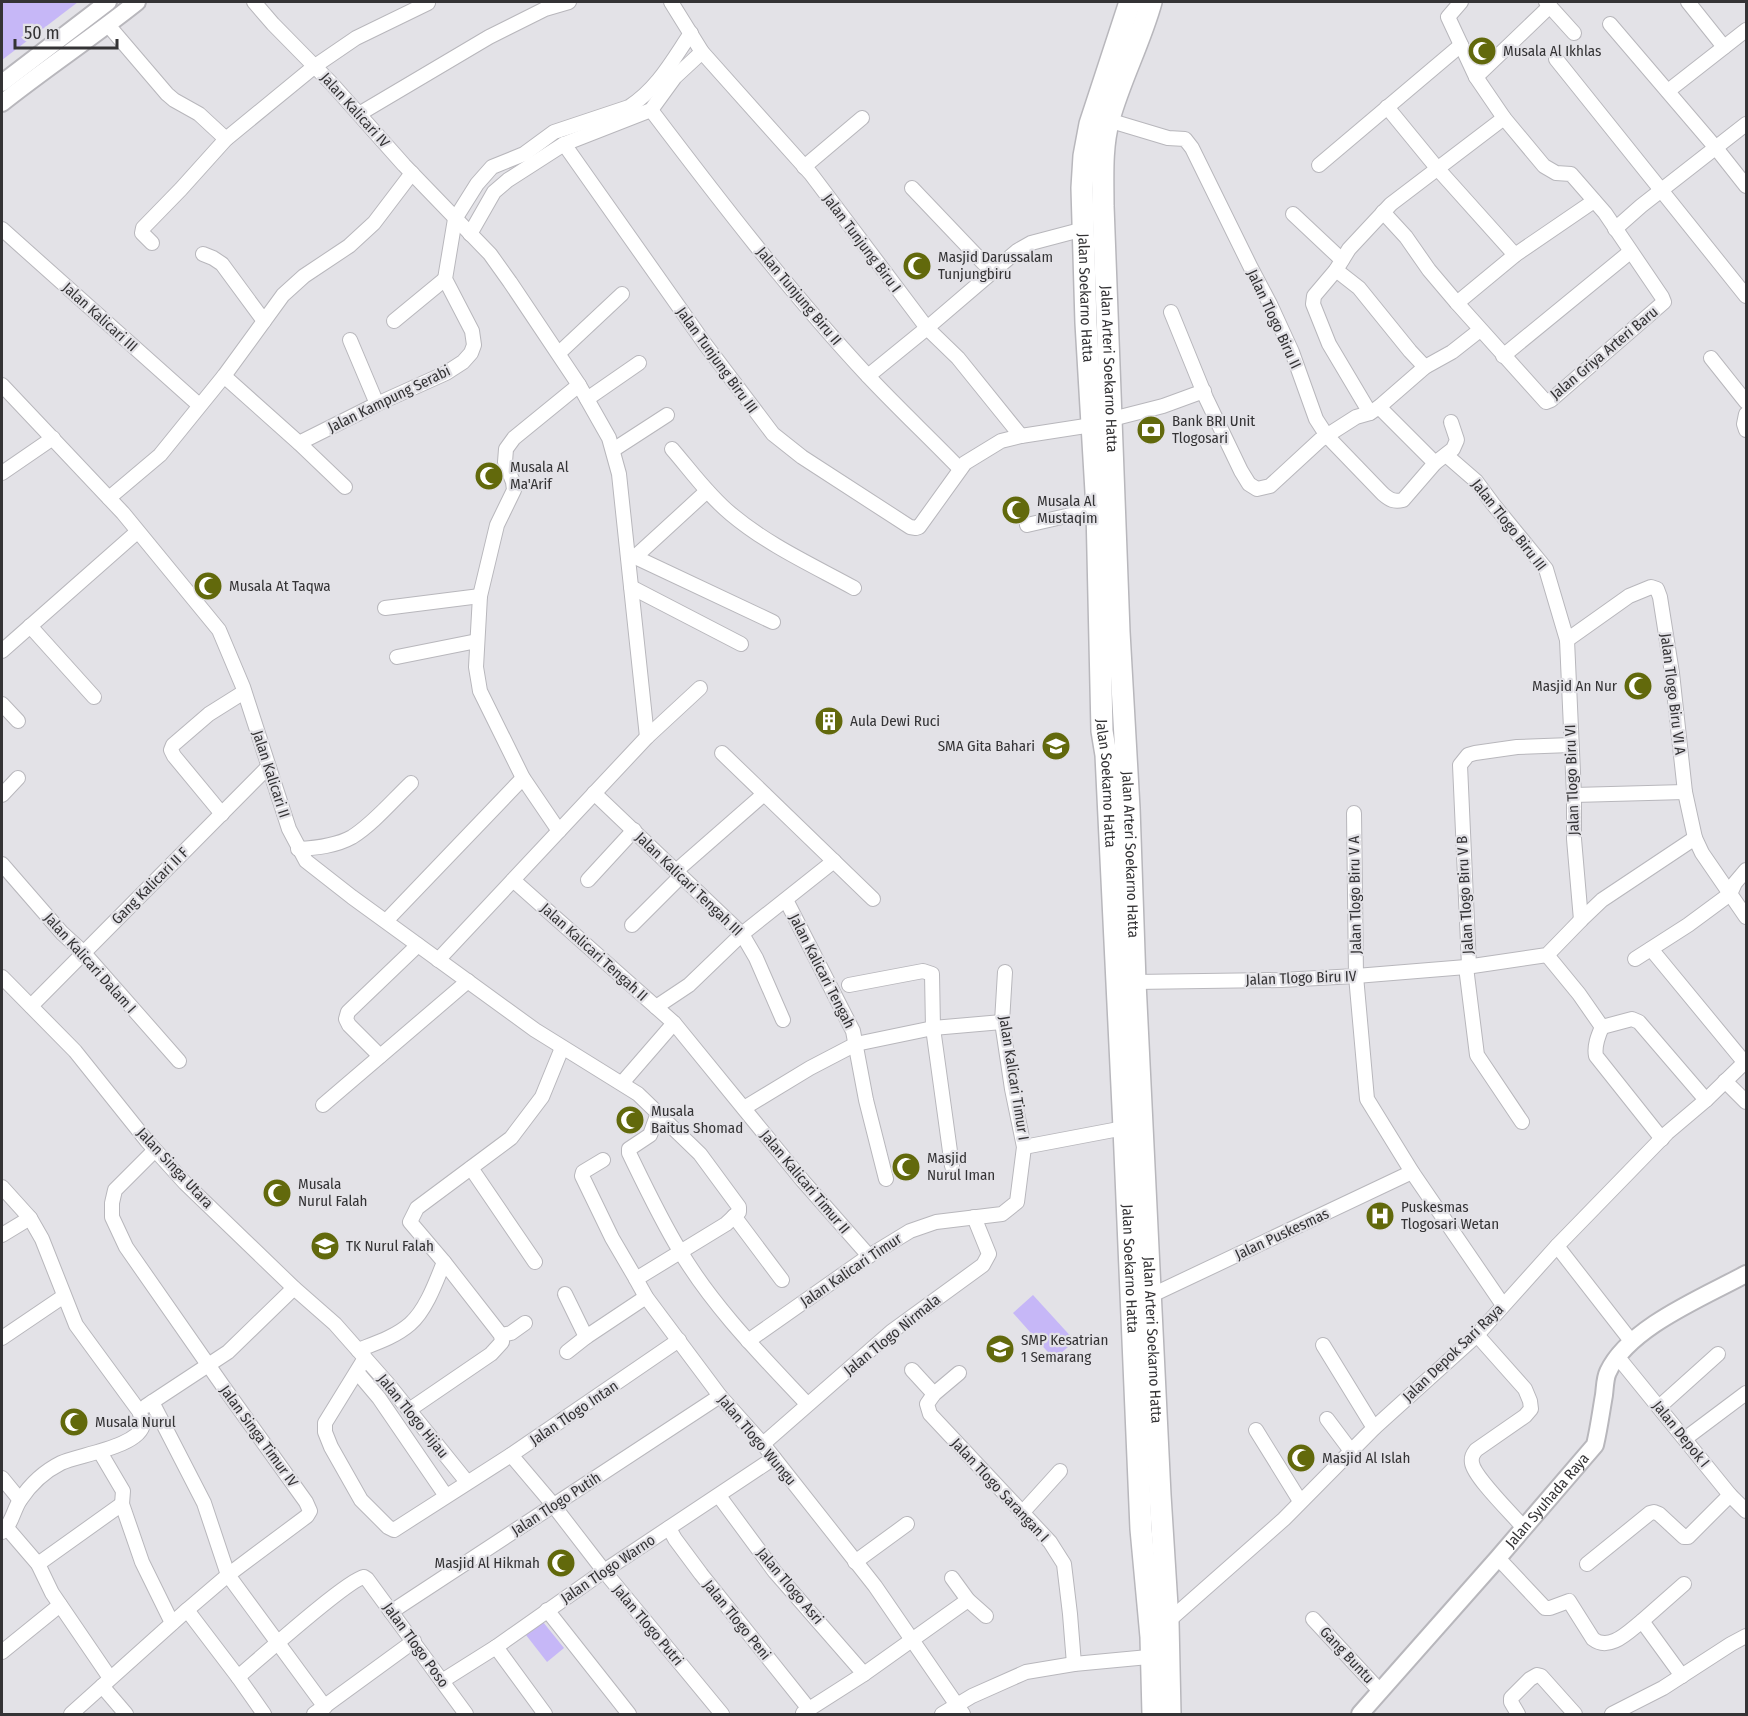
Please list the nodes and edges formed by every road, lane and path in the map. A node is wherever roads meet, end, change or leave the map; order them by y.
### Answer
1 (108, 2) edge
2 (137, 2) edge
3 (254, 2) edge
4 (569, 2) edge
5 (671, 2) edge
6 (1130, 2) edge
7 (1151, 2) edge
8 (1461, 2) edge
9 (1688, 2) edge
10 (428, 3) dead end
11 (1548, 4) edge
12 (108, 24) junction
13 (1610, 24) dead end
14 (1746, 30) edge
15 (691, 33) junction
16 (1574, 33) dead end
17 (1461, 45) junction
18 (1724, 47) junction
19 (702, 52) junction
20 (1556, 59) dead end
21 (315, 66) junction
22 (1476, 77) junction
23 (2, 83) edge
24 (1668, 91) junction
25 (2, 103) edge
26 (1387, 107) junction
27 (651, 110) junction
28 (359, 114) junction
29 (862, 118) dead end
30 (1504, 118) junction
31 (1108, 120) junction
32 (1746, 124) edge
33 (226, 139) junction
34 (564, 144) junction
35 (1716, 148) junction
36 (1319, 165) dead end
37 (804, 167) junction
38 (1437, 168) junction
39 (412, 173) junction
40 (1746, 186) edge
41 (912, 188) dead end
42 (1662, 189) junction
43 (1594, 201) junction
44 (1383, 212) junction
45 (1293, 214) dead end
46 (455, 219) junction
47 (2, 229) edge
48 (1084, 229) junction
49 (1615, 229) junction
50 (470, 234) junction
51 (152, 243) dead end
52 (1630, 252) junction
53 (203, 254) dead end
54 (1515, 255) junction
55 (1339, 265) junction
56 (992, 272) junction
57 (445, 279) junction
58 (622, 294) dead end
59 (1746, 296) edge
60 (1457, 303) junction
61 (1171, 312) dead end
62 (264, 321) junction
63 (394, 321) dead end
64 (927, 328) junction
65 (1480, 330) junction
66 (350, 340) dead end
67 (559, 354) junction
68 (1503, 356) junction
69 (1711, 357) dead end
70 (639, 363) dead end
71 (1425, 367) junction
72 (868, 375) junction
73 (224, 376) junction
74 (2, 385) edge
75 (579, 385) junction
76 (1204, 391) junction
77 (587, 399) junction
78 (1746, 402) edge
79 (377, 404) junction
80 (199, 405) junction
81 (1375, 410) junction
82 (1746, 414) edge
83 (667, 415) dead end
84 (1102, 422) junction
85 (1451, 422) dead end
86 (1746, 430) edge
87 (1327, 435) junction
88 (1021, 436) junction
89 (52, 438) junction
90 (299, 443) junction
91 (672, 449) dead end
92 (613, 450) junction
93 (1440, 459) junction
94 (960, 469) junction
95 (2, 473) edge
96 (345, 487) dead end
97 (707, 491) junction
98 (109, 498) junction
99 (1097, 509) junction
100 (1027, 525) dead end
101 (137, 532) junction
102 (632, 557) junction
103 (631, 587) junction
104 (854, 588) dead end
105 (480, 596) junction
106 (385, 608) dead end
107 (773, 622) dead end
108 (30, 626) junction
109 (1109, 632) junction
110 (1567, 640) junction
111 (477, 641) junction
112 (741, 644) dead end
113 (2, 651) edge
114 (397, 657) dead end
115 (700, 688) dead end
116 (244, 692) junction
117 (94, 697) dead end
118 (2, 704) edge
119 (18, 721) dead end
120 (647, 737) junction
121 (1571, 745) junction
122 (722, 753) dead end
123 (268, 766) junction
124 (18, 778) dead end
125 (524, 778) junction
126 (411, 783) dead end
127 (1685, 792) junction
128 (594, 793) junction
129 (765, 794) junction
130 (2, 795) edge
131 (1574, 795) junction
132 (1354, 813) dead end
133 (222, 814) junction
134 (634, 830) junction
135 (559, 831) junction
136 (1695, 838) junction
137 (298, 849) junction
138 (834, 861) junction
139 (2, 864) edge
140 (1746, 870) edge
141 (679, 873) junction
142 (513, 880) junction
143 (588, 880) dead end
144 (1730, 894) junction
145 (873, 899) dead end
146 (786, 900) junction
147 (1746, 917) edge
148 (1581, 920) junction
149 (386, 921) junction
150 (632, 925) dead end
151 (742, 934) junction
152 (418, 945) junction
153 (1651, 949) junction
154 (84, 953) junction
155 (1547, 955) junction
156 (1635, 958) dead end
157 (438, 960) junction
158 (1467, 966) junction
159 (1005, 972) dead end
160 (1356, 976) junction
161 (2, 977) edge
162 (468, 981) junction
163 (1135, 982) junction
164 (849, 985) dead end
165 (31, 1006) junction
166 (656, 1007) junction
167 (783, 1020) dead end
168 (1002, 1022) junction
169 (674, 1023) junction
170 (1602, 1027) junction
171 (933, 1028) junction
172 (856, 1044) junction
173 (562, 1048) junction
174 (380, 1056) junction
175 (179, 1061) dead end
176 (1746, 1062) edge
177 (1725, 1081) junction
178 (622, 1083) junction
179 (1706, 1100) junction
180 (1746, 1102) edge
181 (323, 1105) dead end
182 (744, 1108) junction
183 (657, 1113) junction
184 (1522, 1122) dead end
185 (1133, 1127) junction
186 (1662, 1139) junction
187 (1024, 1147) junction
188 (151, 1154) dead end
189 (603, 1160) dead end
190 (952, 1166) dead end
191 (471, 1168) junction
192 (1412, 1172) junction
193 (886, 1179) dead end
194 (2, 1187) edge
195 (735, 1216) junction
196 (974, 1217) junction
197 (30, 1218) junction
198 (2, 1235) edge
199 (1557, 1246) junction
200 (680, 1252) junction
201 (869, 1256) junction
202 (444, 1262) junction
203 (535, 1262) dead end
204 (1746, 1274) edge
205 (636, 1279) junction
206 (782, 1280) dead end
207 (294, 1288) junction
208 (565, 1294) dead end
209 (64, 1296) junction
210 (1150, 1296) junction
211 (646, 1297) junction
212 (1503, 1305) junction
213 (525, 1323) dead end
214 (501, 1335) junction
215 (1476, 1335) junction
216 (586, 1337) junction
217 (2, 1338) edge
218 (679, 1340) junction
219 (748, 1341) junction
220 (1631, 1341) junction
221 (1323, 1345) dead end
222 (567, 1352) dead end
223 (362, 1354) junction
224 (1718, 1354) dead end
225 (1617, 1356) junction
226 (208, 1364) junction
227 (912, 1370) dead end
228 (357, 1372) junction
229 (959, 1373) dead end
230 (934, 1394) junction
231 (720, 1396) junction
232 (1744, 1399) edge
233 (807, 1404) junction
234 (1659, 1407) junction
235 (410, 1410) junction
236 (139, 1411) junction
237 (157, 1411) junction
238 (1327, 1419) dead end
239 (1374, 1428) junction
240 (1256, 1430) dead end
241 (1686, 1438) junction
242 (763, 1444) junction
243 (1351, 1451) junction
244 (100, 1452) junction
245 (511, 1455) junction
246 (774, 1458) junction
247 (1060, 1471) dead end
248 (2, 1478) edge
249 (466, 1482) junction
250 (1730, 1495) junction
251 (446, 1496) junction
252 (719, 1496) junction
253 (20, 1500) junction
254 (1300, 1501) junction
255 (122, 1504) junction
256 (553, 1506) junction
257 (1746, 1511) edge
258 (1022, 1513) junction
259 (908, 1524) dead end
260 (1523, 1527) junction
261 (669, 1528) junction
262 (4, 1530) edge
263 (1498, 1558) junction
264 (855, 1562) junction
265 (38, 1564) junction
266 (1587, 1564) dead end
267 (603, 1572) junction
268 (228, 1575) junction
269 (952, 1578) dead end
270 (1684, 1584) dead end
271 (968, 1600) junction
272 (60, 1605) junction
273 (187, 1610) junction
274 (547, 1610) junction
275 (391, 1612) junction
276 (986, 1616) dead end
277 (1313, 1619) dead end
278 (1642, 1621) junction
279 (1168, 1622) junction
280 (172, 1623) junction
281 (1151, 1636) junction
282 (1746, 1636) edge
283 (414, 1641) junction
284 (911, 1641) junction
285 (279, 1643) junction
286 (496, 1647) junction
287 (2, 1652) edge
288 (1159, 1656) junction
289 (1074, 1664) junction
290 (864, 1674) junction
291 (1682, 1676) junction
292 (238, 1677) junction
293 (442, 1681) junction
294 (106, 1682) junction
295 (1380, 1691) junction
296 (959, 1710) edge
297 (319, 1711) edge
298 (805, 1712) edge
299 (71, 1714) edge
300 (126, 1714) edge
301 (264, 1714) edge
302 (466, 1714) edge
303 (544, 1714) edge
304 (629, 1714) edge
305 (722, 1714) edge
306 (942, 1714) edge
307 (1153, 1714) edge
308 (1170, 1714) edge
309 (1360, 1714) edge
310 (1518, 1714) edge
311 (1575, 1714) edge
312 (1612, 1714) edge

1 - 23 street
2 - 12 street
3 - 21 street, Jalan Kalicari IV
4 - 28 street
5 - 15 street, Jalan Tunjung Biru I
6 - 48 main road, Jalan Soekarno Hatta
7 - 31 main road, Jalan Arteri Soekarno Hatta
8 - 17 street, Jalan Griya Arteri Baru
9 - 18 street
10 - 21 street
11 - 16 street
11 - 22 street
12 - 25 street
12 - 33 street
13 - 24 street
14 - 18 street
15 - 19 street, Jalan Tunjung Biru I
15 - 46 street
17 - 22 street, Jalan Griya Arteri Baru
17 - 26 street
18 - 24 street
19 - 27 street
19 - 37 street, Jalan Tunjung Biru I
20 - 42 street
21 - 28 street, Jalan Kalicari IV
21 - 33 street
22 - 30 street, Jalan Griya Arteri Baru
24 - 35 street
26 - 36 street
26 - 38 street
27 - 34 street
27 - 72 street, Jalan Tunjung Biru II
28 - 39 street, Jalan Kalicari IV
29 - 37 street
30 - 38 street
30 - 43 street, Jalan Griya Arteri Baru
31 - 84 main road, Jalan Arteri Soekarno Hatta
31 - 87 street, Jalan Tlogo Biru II
32 - 35 street
33 - 51 street
34 - 50 street
34 - 94 street, Jalan Tunjung Biru III
35 - 40 street
35 - 42 street
37 - 64 street, Jalan Tunjung Biru I
38 - 44 street
38 - 54 street
39 - 46 street, Jalan Kalicari IV
39 - 62 street
41 - 56 street
42 - 49 street
42 - 59 street
43 - 49 street, Jalan Griya Arteri Baru
43 - 54 street
44 - 55 street
44 - 60 street, Jalan Griya Arteri Baru
45 - 55 street
46 - 50 street, Jalan Kalicari IV
46 - 57 street
47 - 80 street, Jalan Kalicari III
48 - 56 street
48 - 84 main road, Jalan Soekarno Hatta
49 - 52 street, Jalan Griya Arteri Baru
50 - 67 street, Jalan Kalicari IV
52 - 68 street
52 - 68 street, Jalan Griya Arteri Baru
53 - 62 street
54 - 60 street
55 - 71 street
55 - 81 street
56 - 64 street
57 - 63 street
57 - 79 street, Jalan Kampung Serabi
58 - 67 street
60 - 65 street, Jalan Griya Arteri Baru
61 - 76 street
62 - 73 street
64 - 72 street
64 - 88 street, Jalan Tunjung Biru I
65 - 68 street, Jalan Griya Arteri Baru
65 - 71 street
66 - 79 street
67 - 75 street, Jalan Kalicari IV
69 - 78 street
70 - 77 street
71 - 81 street
72 - 94 street, Jalan Tunjung Biru II
73 - 80 street
73 - 90 street
74 - 89 street, Jalan Kalicari II
75 - 77 street, Jalan Kalicari IV
75 - 105 street
76 - 84 street
76 - 87 street
77 - 92 street, Jalan Kalicari IV
79 - 90 street, Jalan Kampung Serabi
80 - 98 street
81 - 87 street
81 - 93 street, Jalan Tlogo Biru III
82 - 86 street
83 - 92 street
84 - 88 street
84 - 99 main road, Jalan Soekarno Hatta
84 - 109 main road, Jalan Arteri Soekarno Hatta
85 - 93 street
87 - 93 street, Jalan Tlogo Biru II
88 - 94 street
89 - 95 street
89 - 98 street, Jalan Kalicari II
90 - 96 street
91 - 97 street
92 - 102 street, Jalan Kalicari IV
93 - 110 street, Jalan Tlogo Biru III
97 - 102 street
97 - 104 street
98 - 101 street, Jalan Kalicari II
99 - 100 street
99 - 109 main road, Jalan Soekarno Hatta
101 - 108 street
101 - 116 street, Jalan Kalicari II
102 - 103 street, Jalan Kalicari IV
102 - 107 street
103 - 112 street
103 - 120 street, Jalan Kalicari IV
105 - 106 street
105 - 111 street
108 - 113 street
108 - 117 street
109 - 163 main road, Jalan Arteri Soekarno Hatta
109 - 185 main road, Jalan Soekarno Hatta
110 - 121 street, Jalan Tlogo Biru VI
110 - 127 street, Jalan Tlogo Biru VI A
111 - 114 street
111 - 125 street
115 - 120 street
116 - 123 street, Jalan Kalicari II
116 - 133 street
118 - 119 street
120 - 128 street
121 - 131 street, Jalan Tlogo Biru VI
121 - 158 street, Jalan Tlogo Biru V B
122 - 129 street
123 - 133 street, Gang Kalicari II F
123 - 137 street, Jalan Kalicari II
124 - 130 street
125 - 135 street
125 - 149 street
126 - 137 street
127 - 131 street
127 - 136 street, Jalan Tlogo Biru VI A
128 - 134 street, Jalan Kalicari Tengah III
128 - 135 street
129 - 138 street
129 - 141 street
131 - 148 street, Jalan Tlogo Biru VI
132 - 160 street, Jalan Tlogo Biru V A
133 - 154 street, Gang Kalicari II F
134 - 141 street, Jalan Kalicari Tengah III
134 - 143 street
135 - 142 street
136 - 144 street, Jalan Tlogo Biru VI A
136 - 148 street
137 - 149 street, Jalan Kalicari II
138 - 145 street
138 - 146 street
139 - 154 street, Jalan Kalicari Dalam I
140 - 144 street
141 - 150 street
141 - 151 street, Jalan Kalicari Tengah III
142 - 157 street
142 - 166 street, Jalan Kalicari Tengah II
144 - 147 street, Jalan Tlogo Biru VI A
144 - 153 street
146 - 151 street
146 - 172 street, Jalan Kalicari Tengah
148 - 155 street
149 - 152 street, Jalan Kalicari II
151 - 166 street
151 - 167 street, Jalan Kalicari Tengah III
152 - 157 street, Jalan Kalicari II
152 - 174 street
153 - 156 street
153 - 176 street
154 - 165 street, Gang Kalicari II F
154 - 175 street, Jalan Kalicari Dalam I
155 - 158 street, Jalan Tlogo Biru IV
155 - 170 street
157 - 162 street, Jalan Kalicari II
158 - 160 street, Jalan Tlogo Biru IV
158 - 184 street
159 - 168 street, Jalan Kalicari Timur I
160 - 163 street, Jalan Tlogo Biru IV
160 - 192 street
161 - 165 street, Jalan Singa Utara
162 - 173 street, Jalan Kalicari II
162 - 174 street
163 - 185 main road, Jalan Arteri Soekarno Hatta
164 - 171 street
165 - 207 street, Jalan Singa Utara
166 - 169 street, Jalan Kalicari Tengah II
168 - 171 street
168 - 187 street, Jalan Kalicari Timur I
169 - 178 street
169 - 182 street, Jalan Kalicari Timur II
170 - 179 street
170 - 186 street
171 - 172 street
171 - 190 street
172 - 182 street
172 - 193 street, Jalan Kalicari Tengah
173 - 178 street, Jalan Kalicari II
173 - 191 street
174 - 181 street
176 - 177 street, Jalan Depok Sari Raya
177 - 179 street, Jalan Depok Sari Raya
177 - 180 street
178 - 183 street, Jalan Kalicari II
179 - 186 street, Jalan Depok Sari Raya
182 - 201 street, Jalan Kalicari Timur II
183 - 195 street, Jalan Kalicari II
183 - 200 street
185 - 187 street
185 - 210 main road, Jalan Arteri Soekarno Hatta
185 - 281 main road, Jalan Soekarno Hatta
186 - 199 street, Jalan Depok Sari Raya
187 - 196 street, Jalan Kalicari Timur
188 - 226 street, Jalan Singa Timur IV
189 - 205 street, Jalan Tlogo Wungu
191 - 202 street
191 - 203 street
192 - 210 street, Jalan Puskesmas
192 - 212 street
194 - 197 street
195 - 200 street
195 - 206 street
196 - 201 street, Jalan Kalicari Timur
196 - 233 street, Jalan Tlogo Nirmala
197 - 198 street
197 - 209 street
199 - 212 street, Jalan Depok Sari Raya
199 - 220 street
200 - 205 street
200 - 219 street
201 - 219 street, Jalan Kalicari Timur
202 - 214 street
202 - 223 street
204 - 220 street, Jalan Syuhada Raya
205 - 211 street, Jalan Tlogo Wungu
207 - 223 street, Jalan Singa Utara
207 - 226 street
208 - 216 street
209 - 217 street
209 - 236 street
210 - 279 main road, Jalan Arteri Soekarno Hatta
211 - 216 street
211 - 218 street, Jalan Tlogo Wungu
212 - 215 street, Jalan Depok Sari Raya
213 - 214 street
214 - 235 street
215 - 239 street, Jalan Depok Sari Raya
215 - 260 street
216 - 222 street
218 - 231 street, Jalan Tlogo Wungu
218 - 245 street, Jalan Tlogo Intan
219 - 233 street
220 - 225 street, Jalan Syuhada Raya
221 - 239 street
223 - 228 street
223 - 235 street, Jalan Tlogo Hijau
224 - 234 street
225 - 234 street, Jalan Depok I
225 - 260 street, Jalan Syuhada Raya
226 - 237 street
226 - 268 street, Jalan Singa Timur IV
227 - 230 street
228 - 251 street
228 - 251 street, Jalan Tlogo Intan
229 - 230 street
230 - 258 street, Jalan Tlogo Sarangan I
231 - 242 street, Jalan Tlogo Wungu
231 - 256 street, Jalan Tlogo Putih
232 - 241 street
233 - 242 street, Jalan Tlogo Nirmala
234 - 241 street, Jalan Depok I
235 - 249 street, Jalan Tlogo Hijau
236 - 237 street
236 - 244 street
237 - 268 street
238 - 243 street
239 - 243 street, Jalan Depok Sari Raya
240 - 254 street
241 - 250 street, Jalan Depok I
242 - 246 street, Jalan Tlogo Wungu
243 - 254 street, Jalan Depok Sari Raya
244 - 253 street
244 - 255 street
245 - 249 street, Jalan Tlogo Intan
245 - 256 street, Jalan Tlogo Putri
246 - 252 street, Jalan Tlogo Warno
246 - 264 street, Jalan Tlogo Wungu
247 - 258 street
248 - 253 street
249 - 251 street, Jalan Tlogo Intan
250 - 257 street, Jalan Depok I
250 - 266 street
252 - 261 street, Jalan Tlogo Warno
252 - 290 street, Jalan Tlogo Asri
253 - 262 street
254 - 279 street, Jalan Depok Sari Raya
255 - 265 street
255 - 280 street
256 - 267 street, Jalan Tlogo Putri
256 - 275 street, Jalan Tlogo Putih
258 - 289 street, Jalan Tlogo Sarangan I
259 - 264 street
260 - 263 street, Jalan Syuhada Raya
261 - 267 street, Jalan Tlogo Warno
261 - 298 street, Jalan Tlogo Peni
262 - 265 street
263 - 278 street
263 - 295 street, Jalan Syuhada Raya
264 - 284 street, Jalan Tlogo Wungu
265 - 272 street
267 - 274 street, Jalan Tlogo Warno
267 - 305 street, Jalan Tlogo Putri
268 - 273 street
268 - 285 street
269 - 271 street
270 - 278 street
271 - 276 street
271 - 284 street
272 - 287 street
272 - 294 street
273 - 280 street
273 - 292 street
274 - 286 street, Jalan Tlogo Warno
274 - 304 street
275 - 283 street, Jalan Tlogo Poso
275 - 285 street, Jalan Tlogo Poso
277 - 295 street, Gang Buntu
278 - 291 street
279 - 281 street, Jalan Depok Sari Raya
279 - 288 main road, Jalan Arteri Soekarno Hatta
280 - 294 street
281 - 288 main road, Jalan Soekarno Hatta
282 - 291 street
283 - 293 street, Jalan Tlogo Poso
283 - 297 street
284 - 290 street
284 - 296 street, Jalan Tlogo Wungu
285 - 292 street
285 - 297 street
286 - 293 street, Jalan Tlogo Warno
286 - 303 street
288 - 289 street
288 - 307 main road, Jalan Soekarno Hatta
288 - 308 main road, Jalan Arteri Soekarno Hatta
289 - 296 street
290 - 298 street
291 - 312 street
292 - 301 street
293 - 302 street, Jalan Tlogo Poso
294 - 299 street
294 - 300 street
295 - 309 street, Jalan Syuhada Raya
296 - 306 street
310 - 311 street

